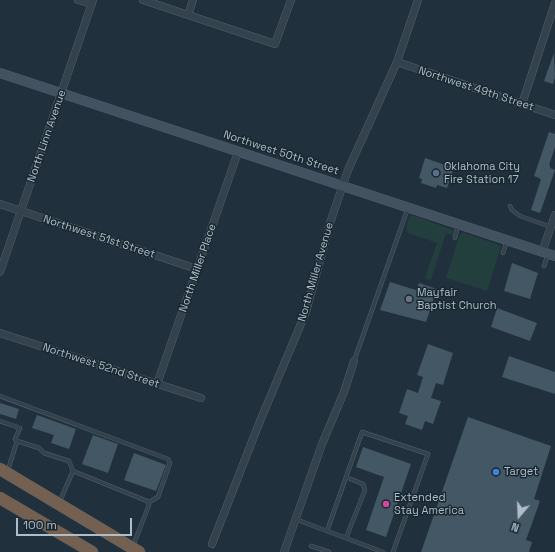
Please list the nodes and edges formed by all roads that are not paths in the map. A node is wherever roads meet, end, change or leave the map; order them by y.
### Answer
1 (78, 0) edge
2 (143, 0) edge
3 (193, 0) edge
4 (291, 0) edge
5 (418, 0) edge
6 (92, 2) edge
7 (555, 3) edge
8 (188, 15) junction
9 (397, 62) junction
10 (0, 74) edge
11 (61, 94) junction
12 (522, 104) junction
13 (555, 115) edge
14 (238, 152) junction
15 (343, 186) junction
16 (0, 204) edge
17 (510, 206) dead end
18 (408, 208) junction
19 (20, 211) junction
20 (555, 215) edge
21 (459, 224) junction
22 (551, 227) junction
23 (455, 238) dead end
24 (507, 240) junction
25 (503, 253) dead end
26 (548, 254) edge
27 (544, 266) dead end
28 (198, 269) junction
29 (0, 272) edge
30 (0, 333) edge
31 (354, 361) joint
32 (157, 384) junction
33 (0, 396) edge
34 (201, 398) dead end
35 (0, 421) edge
36 (17, 441) junction
37 (4, 471) edge
38 (73, 471) junction
39 (346, 476) junction
40 (0, 498) edge
41 (149, 502) junction
42 (59, 504) junction
43 (295, 519) junction
44 (327, 530) junction
45 (346, 538) junction
46 (212, 544) dead end
47 (311, 546) dead end
48 (136, 550) edge
49 (92, 552) edge
50 (284, 552) edge
51 (329, 552) edge
52 (384, 552) edge
53 (393, 552) edge

1 - 6 street
2 - 8 street
3 - 8 street
4 - 8 street
5 - 9 street, North Miller Avenue
6 - 11 street, North Linn Avenue
7 - 12 street
9 - 12 street, Northwest 49th Street
9 - 15 street, North Miller Avenue
10 - 11 street, Northwest 50th Street
11 - 14 street, Northwest 50th Street
11 - 19 street, North Linn Avenue
12 - 13 street, Northwest 49th Street
14 - 15 street, Northwest 50th Street
14 - 28 street, North Miller Place
15 - 18 street, Northwest 50th Street
15 - 46 street, North Miller Avenue
16 - 19 street, Northwest 51st Street
17 - 22 lane
18 - 21 street, Northwest 50th Street
18 - 31 lane
19 - 28 street, Northwest 51st Street
19 - 29 street, North Linn Avenue
20 - 22 street
21 - 23 lane
21 - 24 street, Northwest 50th Street
22 - 26 street
24 - 25 lane
24 - 26 street, Northwest 50th Street
26 - 27 lane
28 - 32 street, North Miller Place
30 - 32 street, Northwest 52nd Street
31 - 43 street
32 - 34 street, Northwest 52nd Street
33 - 41 lane
35 - 36 lane
36 - 37 lane
36 - 38 lane
37 - 42 highway
38 - 41 lane
38 - 42 lane
39 - 44 lane
39 - 45 lane
39 - 53 lane
40 - 49 highway
41 - 48 lane
42 - 48 highway
43 - 44 lane
43 - 50 street
44 - 45 lane
45 - 52 lane
47 - 51 lane

